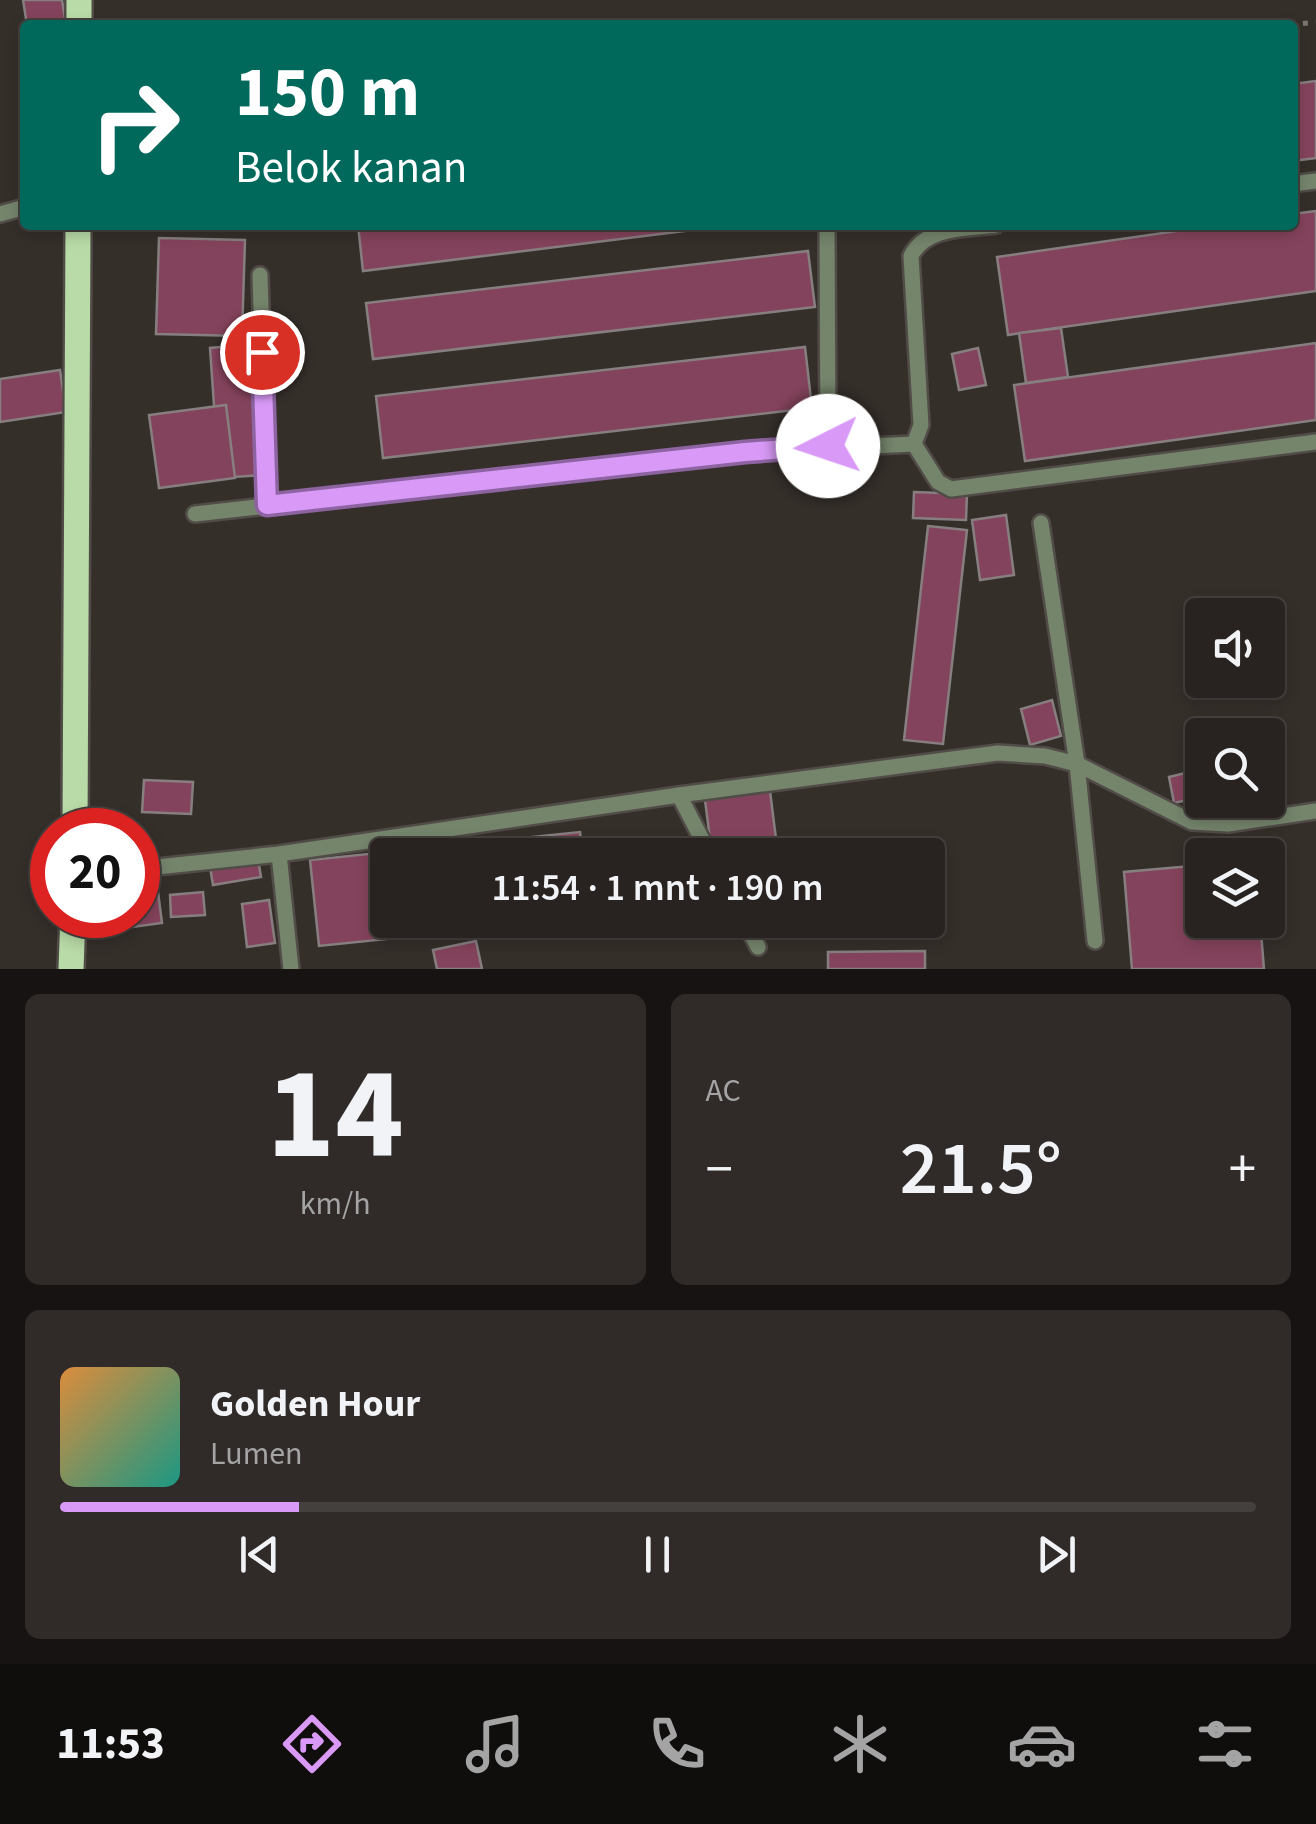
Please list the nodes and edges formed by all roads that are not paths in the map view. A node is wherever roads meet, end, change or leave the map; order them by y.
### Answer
1 (78, 230) edge
2 (827, 230) edge
3 (968, 230) edge
4 (260, 275) dead end
5 (1316, 442) edge
6 (914, 444) junction
7 (828, 446) junction
8 (267, 505) junction
9 (196, 514) dead end
10 (1041, 523) dead end
11 (1077, 764) junction
12 (679, 795) junction
13 (75, 808) edge
14 (1316, 811) edge
15 (701, 838) edge
16 (280, 854) junction
17 (160, 867) edge
18 (73, 938) edge
19 (753, 938) edge
20 (1096, 941) dead end
21 (758, 947) dead end
22 (72, 969) edge
23 (291, 969) edge

1 - 13 main road
2 - 7 lane
3 - 6 lane
4 - 8 lane
5 - 6 lane
6 - 7 lane
7 - 8 lane
8 - 9 lane
10 - 11 lane
11 - 12 lane
11 - 14 lane
11 - 20 lane
12 - 15 lane
12 - 16 lane
16 - 17 lane
16 - 23 lane
18 - 22 main road
19 - 21 lane

